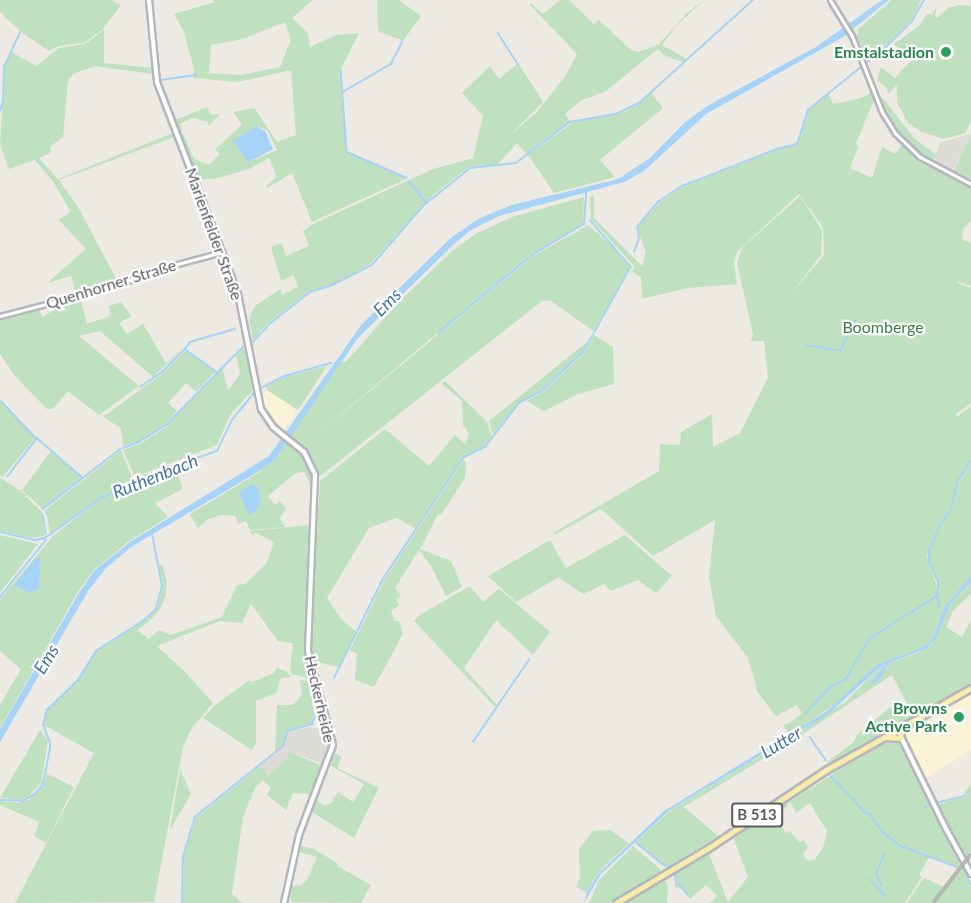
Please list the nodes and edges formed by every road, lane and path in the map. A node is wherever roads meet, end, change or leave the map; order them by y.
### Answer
1 (149, 0) edge
2 (830, 0) edge
3 (971, 184) edge
4 (222, 252) junction
5 (0, 316) edge
6 (314, 523) joint
7 (971, 688) edge
8 (897, 734) junction
9 (971, 874) edge
10 (284, 903) edge
11 (616, 903) edge

1 - 4 main road, Marienfelder Straße
2 - 3 street
4 - 5 street, Quenhorner Straße
4 - 6 main road, Marienfelder Straße
6 - 10 main road, Heckerheide
7 - 8 main road, B 513
8 - 9 main road
8 - 11 main road, B 513

